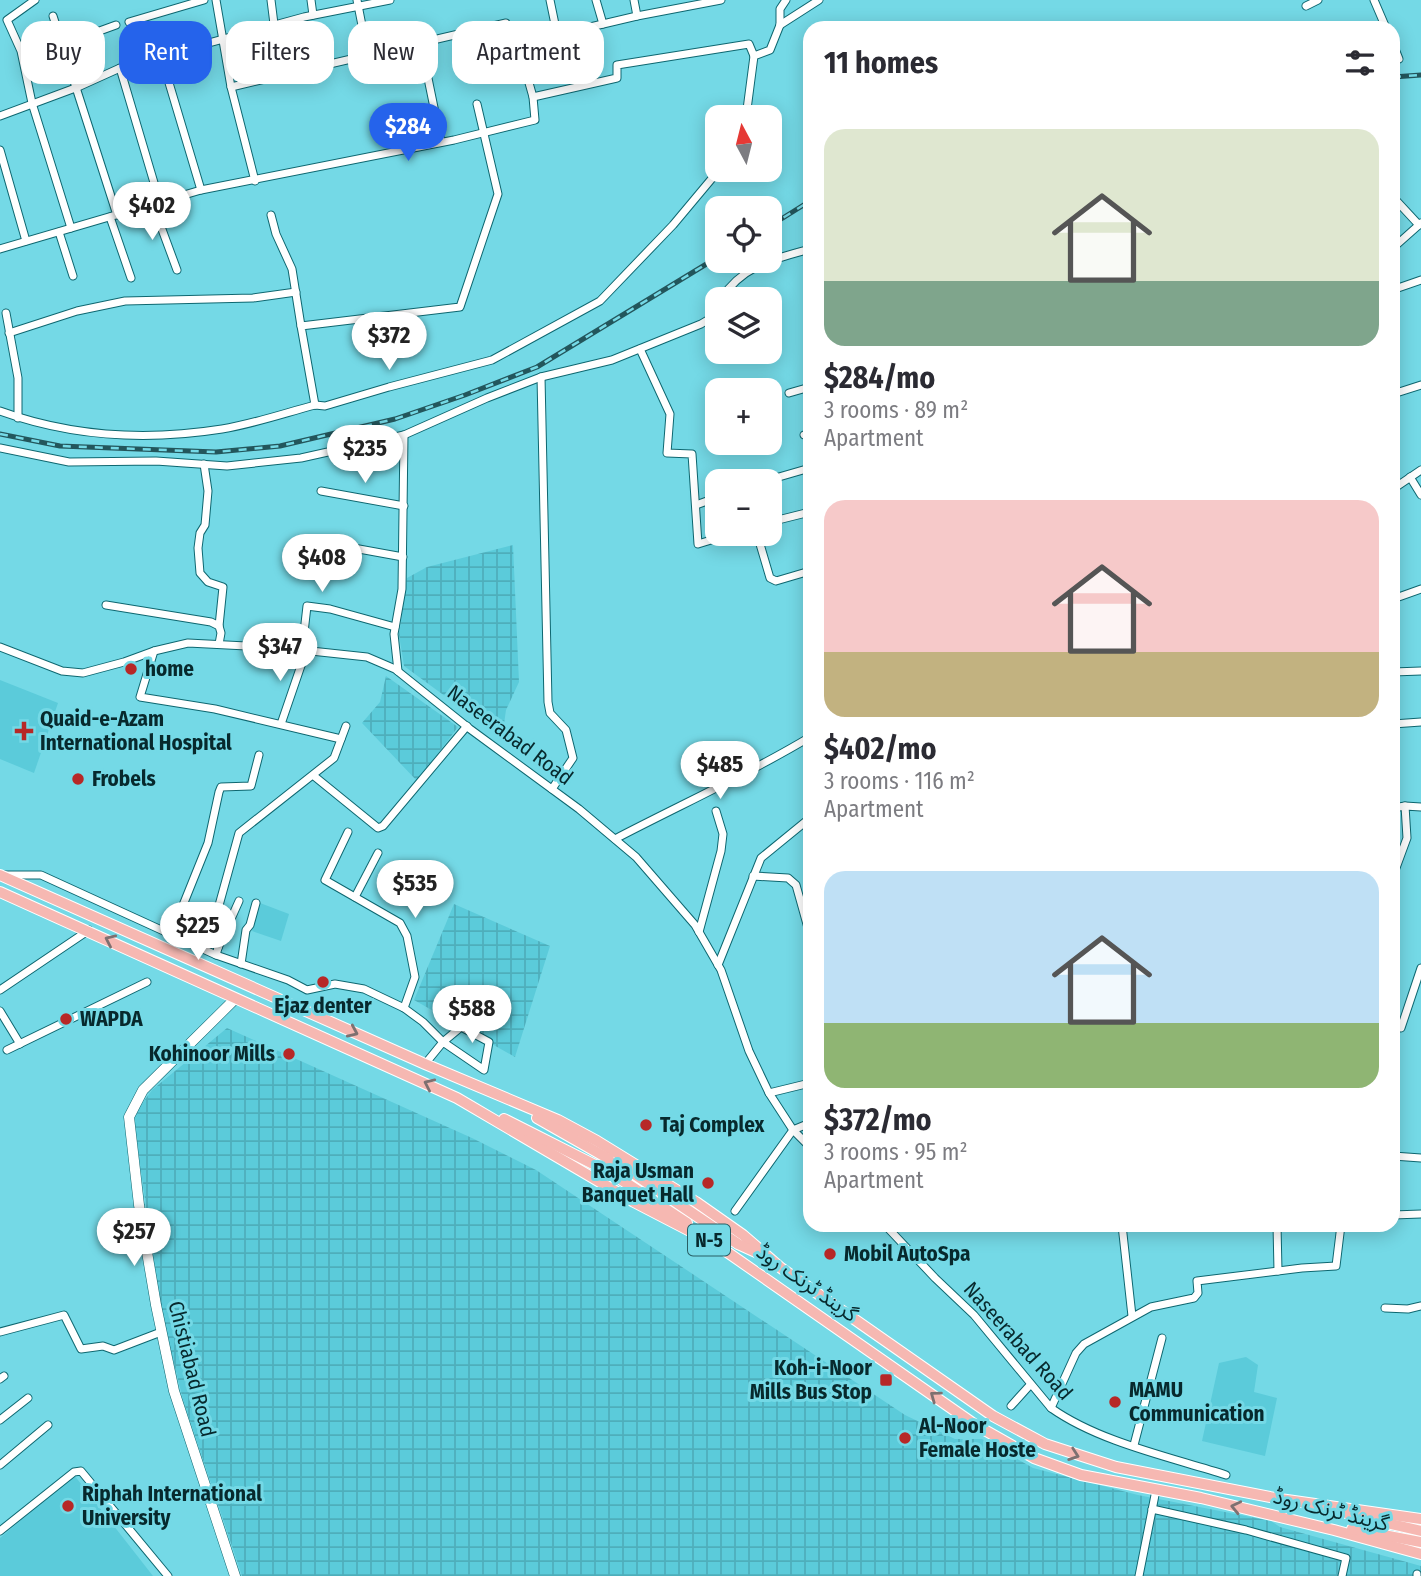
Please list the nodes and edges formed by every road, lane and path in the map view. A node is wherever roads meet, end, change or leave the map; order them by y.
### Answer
1 (204, 0) edge
2 (216, 0) edge
3 (271, 0) edge
4 (311, 0) edge
5 (390, 0) edge
6 (550, 0) edge
7 (596, 0) edge
8 (634, 0) edge
9 (721, 0) edge
10 (786, 0) edge
11 (820, 0) edge
12 (1318, 0) edge
13 (1374, 0) edge
14 (32, 1) edge
15 (357, 4) edge
16 (683, 4) edge
17 (1306, 6) dead end
18 (313, 15) junction
19 (53, 16) dead end
20 (637, 16) junction
21 (54, 21) edge
22 (132, 21) edge
23 (274, 21) edge
24 (287, 21) edge
25 (554, 21) edge
26 (602, 21) edge
27 (1383, 21) edge
28 (604, 24) edge
29 (116, 25) dead end
30 (780, 25) junction
31 (105, 29) edge
32 (226, 37) edge
33 (221, 38) junction
34 (212, 41) edge
35 (754, 56) junction
36 (348, 61) edge
37 (119, 68) edge
38 (77, 84) edge
39 (124, 84) edge
40 (170, 84) edge
41 (429, 84) edge
42 (529, 84) edge
43 (78, 87) junction
44 (231, 87) junction
45 (533, 97) junction
46 (32, 103) junction
47 (477, 104) dead end
48 (748, 105) edge
49 (0, 116) edge
50 (484, 133) junction
51 (441, 142) junction
52 (0, 150) edge
53 (256, 181) junction
54 (709, 182) edge
55 (201, 190) junction
56 (156, 204) junction
57 (1400, 204) edge
58 (271, 215) dead end
59 (114, 216) junction
60 (1420, 224) edge
61 (71, 228) junction
62 (59, 232) junction
63 (26, 241) junction
64 (1400, 242) edge
65 (0, 248) edge
66 (803, 250) edge
67 (177, 270) dead end
68 (73, 276) dead end
69 (131, 278) dead end
70 (1421, 280) edge
71 (730, 287) edge
72 (1400, 287) edge
73 (296, 292) junction
74 (6, 313) dead end
75 (705, 321) edge
76 (301, 326) junction
77 (9, 333) junction
78 (640, 349) junction
79 (541, 377) junction
80 (1421, 385) edge
81 (803, 389) edge
82 (1400, 392) edge
83 (789, 393) dead end
84 (315, 405) junction
85 (0, 411) edge
86 (18, 418) junction
87 (404, 435) junction
88 (0, 448) edge
89 (204, 464) junction
90 (803, 470) edge
91 (1421, 470) edge
92 (782, 476) edge
93 (1410, 477) junction
94 (1400, 484) edge
95 (321, 491) dead end
96 (1421, 495) edge
97 (705, 502) edge
98 (696, 505) junction
99 (404, 506) junction
100 (803, 514) edge
101 (782, 519) edge
102 (315, 541) dead end
103 (705, 542) edge
104 (761, 546) edge
105 (403, 557) junction
106 (803, 573) edge
107 (1421, 589) edge
108 (1400, 596) edge
109 (106, 605) dead end
110 (219, 625) junction
111 (395, 627) junction
112 (219, 644) junction
113 (0, 647) edge
114 (304, 650) junction
115 (154, 651) junction
116 (398, 671) junction
117 (1421, 671) edge
118 (1400, 672) edge
119 (1421, 722) edge
120 (281, 724) junction
121 (1400, 724) edge
122 (346, 726) dead end
123 (467, 726) junction
124 (341, 739) junction
125 (803, 741) edge
126 (259, 755) dead end
127 (314, 776) junction
128 (552, 789) junction
129 (1405, 806) junction
130 (1400, 807) edge
131 (1421, 807) edge
132 (716, 811) dead end
133 (803, 824) edge
134 (348, 832) dead end
135 (615, 839) junction
136 (378, 853) dead end
137 (1400, 857) edge
138 (0, 875) edge
139 (753, 876) junction
140 (0, 891) edge
141 (355, 897) junction
142 (239, 901) dead end
143 (256, 903) dead end
144 (803, 910) edge
145 (230, 921) junction
146 (89, 930) junction
147 (246, 930) junction
148 (699, 932) junction
149 (171, 935) junction
150 (217, 951) junction
151 (241, 964) junction
152 (718, 965) junction
153 (1421, 968) edge
154 (147, 982) dead end
155 (0, 990) edge
156 (235, 999) junction
157 (404, 1008) junction
158 (0, 1011) edge
159 (1400, 1028) edge
160 (443, 1042) junction
161 (20, 1044) junction
162 (7, 1050) dead end
163 (425, 1064) junction
164 (803, 1085) edge
165 (482, 1088) junction
166 (769, 1093) junction
167 (457, 1098) junction
168 (803, 1126) edge
169 (793, 1130) junction
170 (803, 1140) edge
171 (1400, 1156) edge
172 (1421, 1158) edge
173 (735, 1211) dead end
174 (1421, 1214) edge
175 (1400, 1215) edge
176 (892, 1232) edge
177 (1123, 1232) edge
178 (1277, 1232) edge
179 (1340, 1232) edge
180 (717, 1245) junction
181 (769, 1259) junction
182 (1278, 1271) junction
183 (1421, 1306) edge
184 (1385, 1308) dead end
185 (1132, 1316) junction
186 (0, 1332) edge
187 (161, 1332) junction
188 (1162, 1338) dead end
189 (1030, 1385) junction
190 (28, 1398) dead end
191 (1011, 1406) dead end
192 (1051, 1408) junction
193 (0, 1420) edge
194 (48, 1426) dead end
195 (1134, 1445) junction
196 (1, 1462) edge
197 (1226, 1475) dead end
198 (1156, 1490) junction
199 (1280, 1499) junction
200 (1152, 1509) junction
201 (1421, 1519) edge
202 (1334, 1530) junction
203 (0, 1531) edge
204 (1421, 1531) edge
205 (1421, 1542) edge
206 (1421, 1554) edge
207 (168, 1576) edge
208 (235, 1576) edge
209 (1139, 1576) edge
210 (1342, 1576) edge

1 - 22 street
2 - 33 street
3 - 23 street
4 - 18 street
5 - 15 street
6 - 25 street
7 - 26 street
8 - 20 street
9 - 16 street
10 - 30 street
11 - 30 street
12 - 17 street
13 - 27 street
14 - 46 street
15 - 18 street
16 - 20 street
18 - 24 street
19 - 21 street
20 - 28 street
29 - 31 street
30 - 35 street
32 - 33 street
33 - 34 street
33 - 44 street
35 - 45 street
35 - 48 street
36 - 44 street
37 - 43 street
38 - 43 street
39 - 56 street
40 - 55 street
41 - 51 street
42 - 45 street
43 - 46 street
43 - 59 street
44 - 53 street
45 - 50 street
46 - 49 street
46 - 61 street
47 - 50 street
50 - 51 street
50 - 76 street
51 - 53 street
52 - 63 street
53 - 55 street
54 - 84 street
55 - 56 street
56 - 59 street
56 - 67 street
57 - 60 street
58 - 73 street
59 - 61 street
59 - 69 street
60 - 64 street
61 - 62 street
62 - 63 street
62 - 68 street
63 - 65 street
66 - 71 street
70 - 72 street
73 - 76 street
73 - 77 street
74 - 77 street
75 - 78 street
76 - 84 street
77 - 86 street
78 - 79 street
78 - 98 street
79 - 87 street
79 - 128 street
80 - 82 street
81 - 83 street
84 - 86 street
85 - 86 street
87 - 89 street
87 - 99 street
88 - 89 street
89 - 110 street
90 - 92 street
91 - 93 street
93 - 94 street
93 - 96 street
95 - 99 street
97 - 98 street
98 - 103 street
99 - 105 street
100 - 101 street
102 - 105 street
104 - 106 street
105 - 111 street
107 - 108 street
109 - 110 street
110 - 112 street
111 - 114 street
111 - 116 street
112 - 114 street, Naseerabad Road
112 - 115 street, Naseerabad Road
113 - 115 street, Naseerabad Road
114 - 116 street, Naseerabad Road
114 - 120 street
115 - 120 street
116 - 123 street, Naseerabad Road
117 - 118 street
119 - 121 street
120 - 124 street
122 - 124 street
123 - 127 street
123 - 128 street, Naseerabad Road
124 - 127 street
125 - 135 street
126 - 149 street
127 - 150 street
128 - 135 street, Naseerabad Road
129 - 130 street
129 - 131 street
129 - 137 street
132 - 148 street
133 - 139 street
134 - 141 street
135 - 148 street, Naseerabad Road
136 - 141 street
138 - 149 street
138 -> 163 highway, گرینڈ ٹرنک روڈ / N-5
139 - 144 street
139 - 152 street
140 - 146 highway, گرینڈ ٹرنک روڈ / N-5
141 - 157 street
142 - 145 street
143 - 147 street
145 - 147 street
145 - 150 street
146 - 155 street
156 -> 146 highway, گرینڈ ٹرنک روڈ / N-5
147 - 151 street
148 - 152 street, Naseerabad Road
149 - 150 street
150 - 151 street
151 - 157 street
152 - 166 street, Naseerabad Road
153 - 159 street
154 - 161 street
167 -> 156 highway, گرینڈ ٹرنک روڈ / N-5
156 - 187 main road, Chistiabad Road
157 - 160 street
158 - 161 street
160 - 160 street
160 - 163 street
161 - 162 street
163 - 165 highway, گرینڈ ٹرنک روڈ / N-5
164 - 166 street
165 - 167 highway
165 - 181 highway, گرینڈ ٹرنک روڈ / N-5
166 - 169 street, Naseerabad Road
167 - 180 highway, گرینڈ ٹرنک روڈ / N-5
168 - 169 street
169 - 170 street, Naseerabad Road
169 - 173 street
171 - 172 street
174 - 175 street
176 - 189 street, Naseerabad Road
177 - 185 street
178 - 182 street
179 - 182 street
180 - 181 highway
198 -> 180 highway, گرینڈ ٹرنک روڈ / N-5
181 -> 199 highway, گرینڈ ٹرنک روڈ / N-5
182 - 185 street
183 - 184 street
185 - 192 street
186 - 187 street
187 - 208 main road, Chistiabad Road
188 - 195 street
189 - 191 street
189 - 192 street, Naseerabad Road
190 - 193 street
192 - 195 street, Naseerabad Road
194 - 196 street
195 - 197 street, Naseerabad Road
198 - 200 street
202 -> 198 highway, گرینڈ ٹرنک روڈ / N-5
199 - 201 highway, گرینڈ ٹرنک روڈ / N-5
199 - 204 highway
200 - 209 street
200 - 210 street
202 - 205 highway
202 - 206 highway, گرینڈ ٹرنک روڈ / N-5
203 - 207 street

